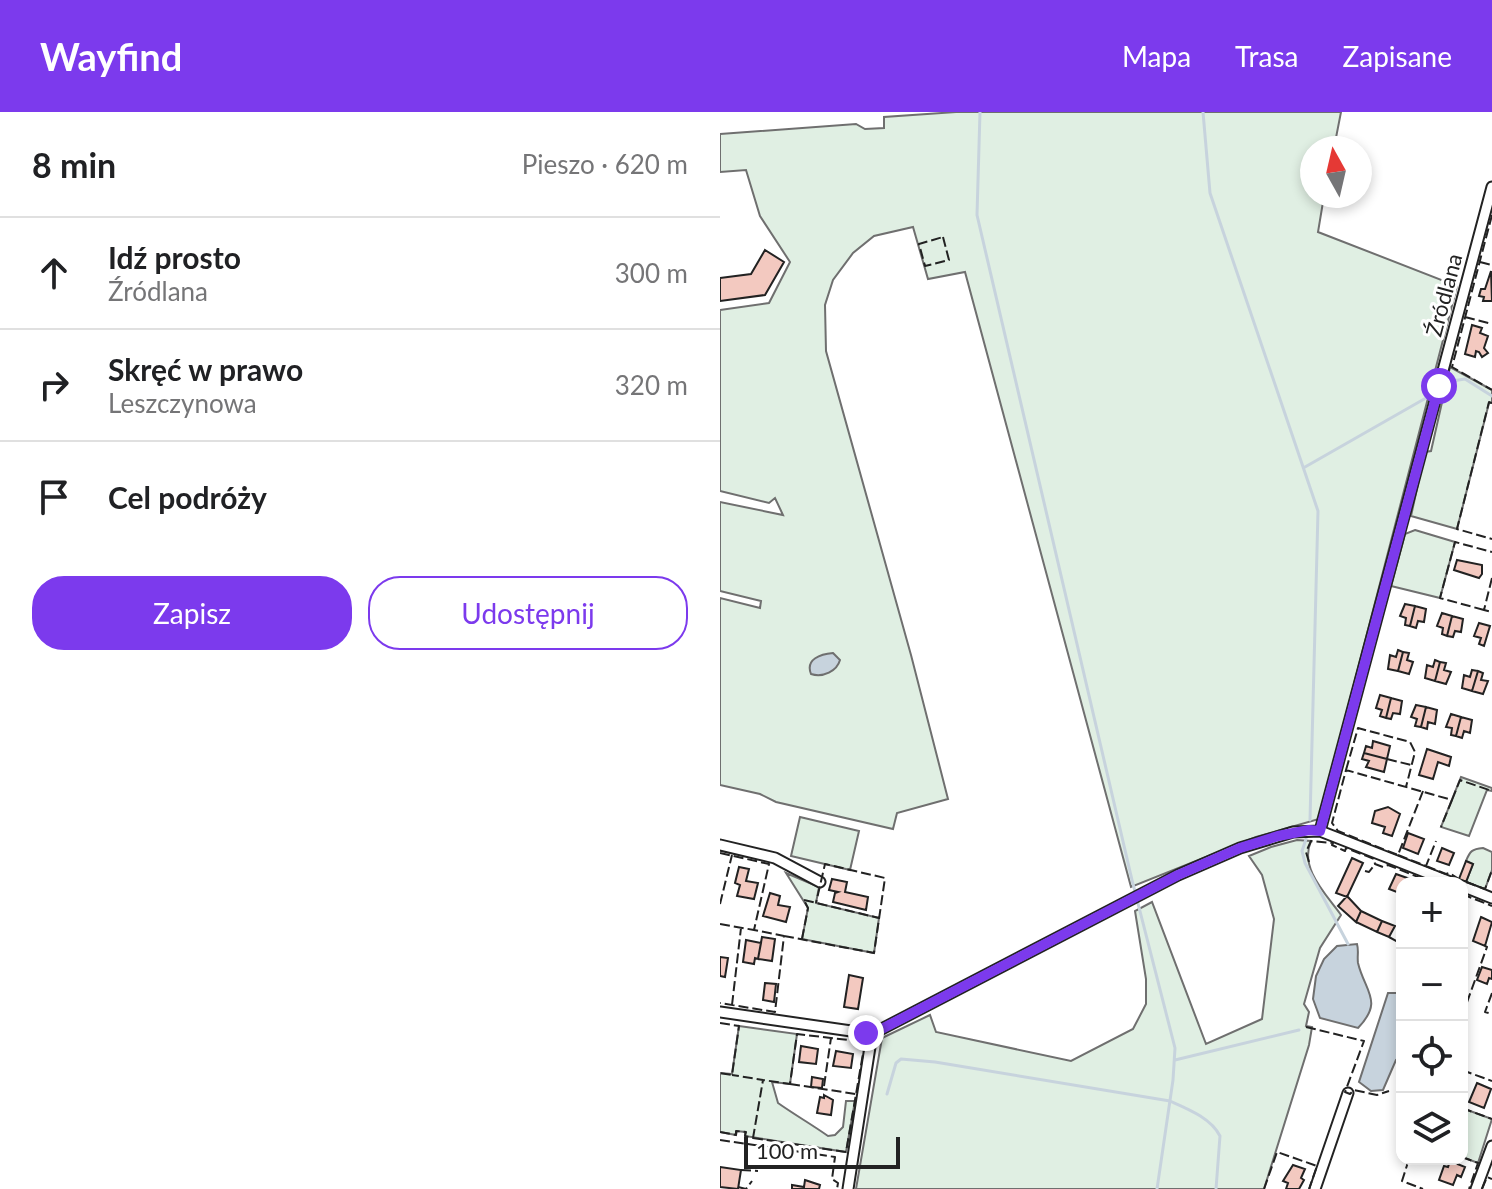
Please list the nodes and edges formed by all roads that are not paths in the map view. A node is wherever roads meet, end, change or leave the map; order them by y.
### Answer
1 (1492, 187) edge
2 (1320, 831) junction
3 (720, 845) edge
4 (1438, 877) edge
5 (820, 882) dead end
6 (1468, 888) edge
7 (1492, 898) edge
8 (720, 1012) edge
9 (872, 1034) junction
10 (1348, 1093) dead end
11 (1492, 1146) edge
12 (848, 1189) edge
13 (1315, 1189) edge
14 (1476, 1189) edge

1 - 2 street, Źródlana
2 - 4 street
2 - 9 street
3 - 5 street
6 - 7 street
8 - 9 street
9 - 12 street
10 - 13 street
11 - 14 street

